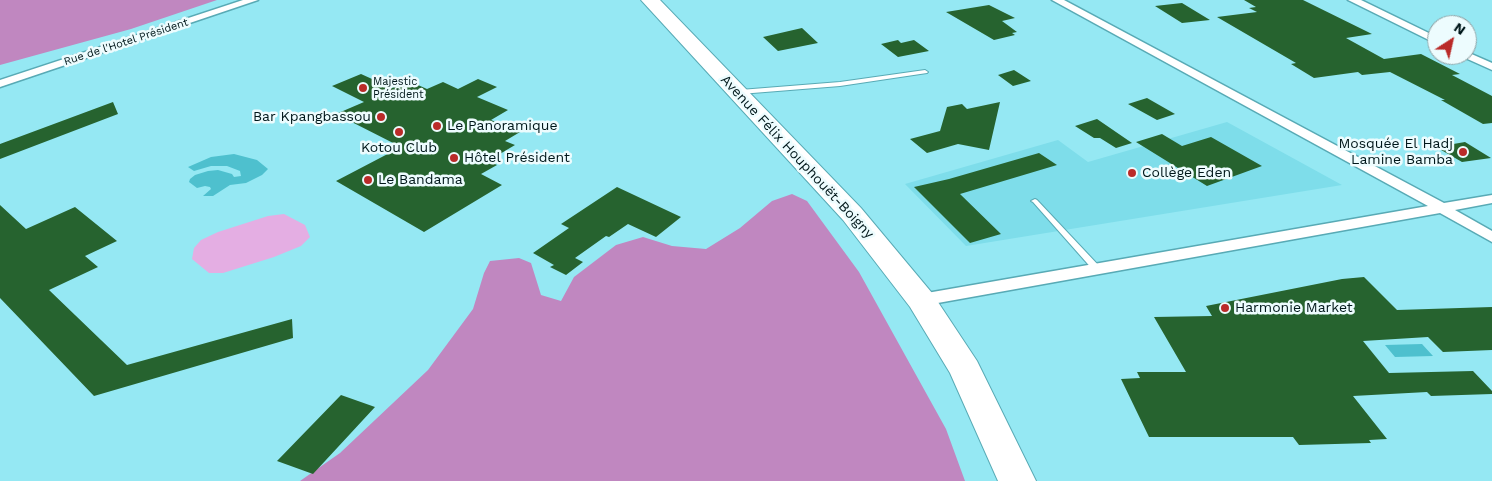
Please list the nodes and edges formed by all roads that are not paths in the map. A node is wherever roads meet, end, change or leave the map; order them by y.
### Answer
1 (253, 0) edge
2 (650, 0) edge
3 (1058, 0) edge
4 (1353, 0) edge
5 (1427, 36) edge
6 (1477, 60) edge
7 (1492, 67) edge
8 (925, 72) dead end
9 (0, 84) edge
10 (738, 93) junction
11 (1492, 199) edge
12 (1035, 201) dead end
13 (1442, 208) junction
14 (1492, 237) edge
15 (1097, 269) junction
16 (921, 300) junction
17 (1018, 481) edge

1 - 9 street, Rue de l'Hotel Président
2 - 10 highway, Avenue Félix Houphouët-Boigny
3 - 13 street
4 - 5 street
6 - 7 street
8 - 10 lane
10 - 16 highway, Avenue Félix Houphouët-Boigny
11 - 13 street
12 - 15 lane
13 - 14 street
13 - 15 street
15 - 16 street
16 - 17 highway, Avenue Félix Houphouët-Boigny

